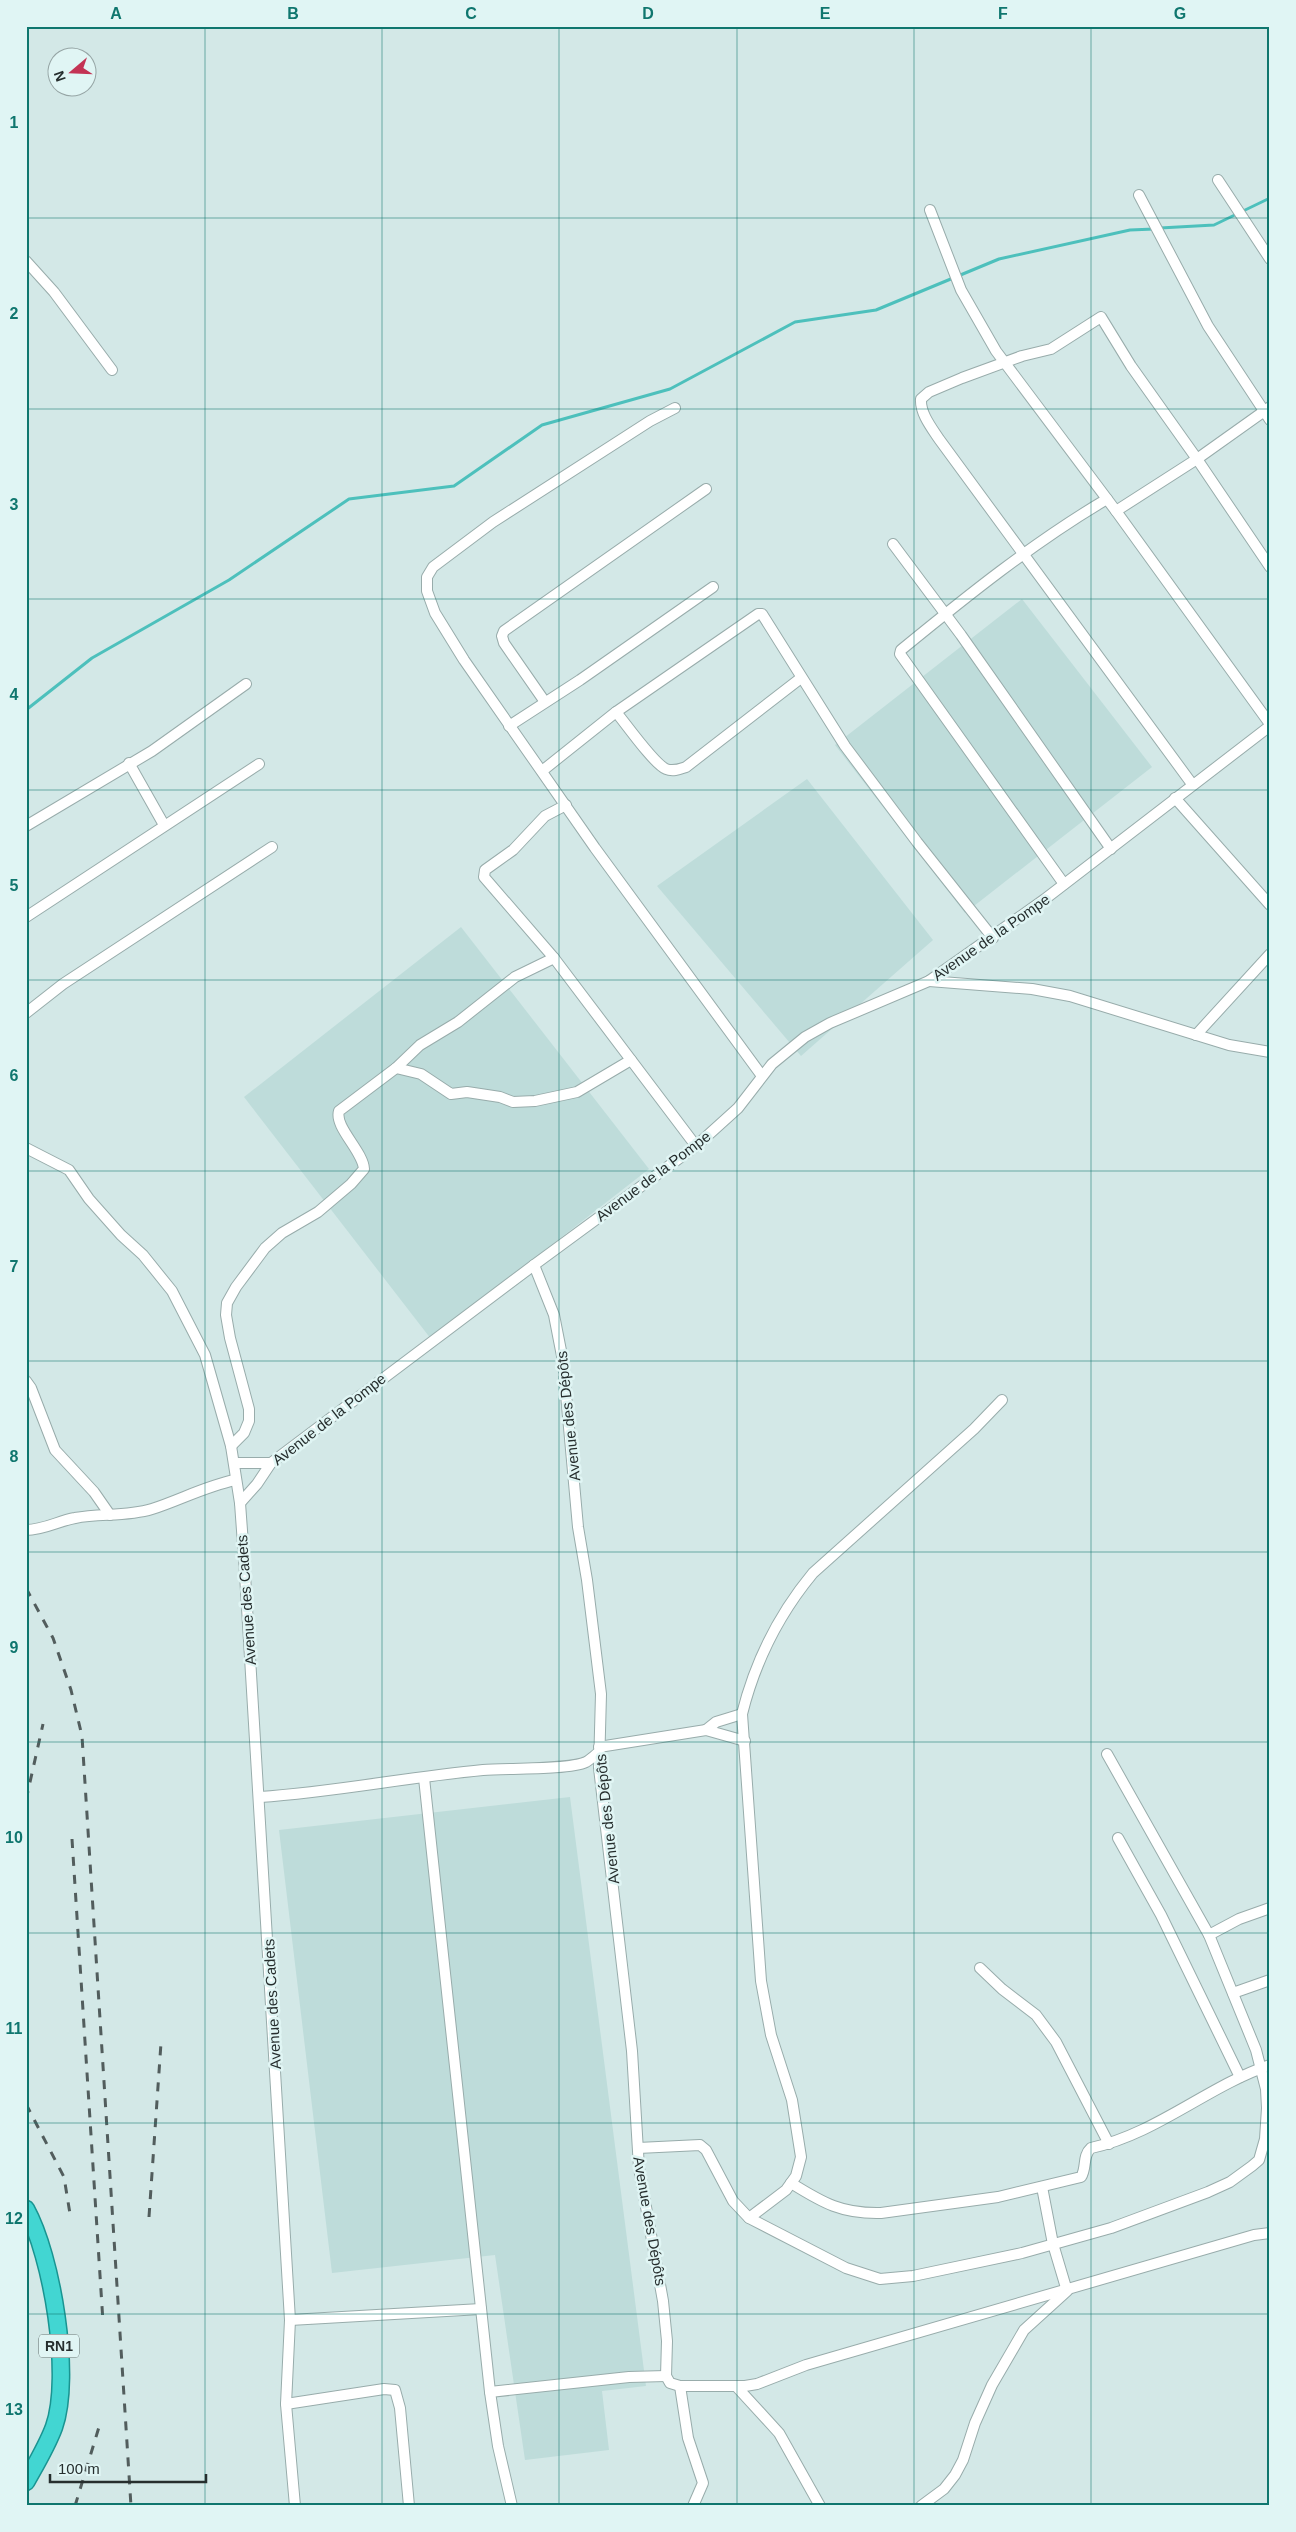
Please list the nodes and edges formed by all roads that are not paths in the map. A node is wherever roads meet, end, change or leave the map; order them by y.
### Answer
1 (1218, 180) dead end
2 (1139, 194) dead end
3 (930, 210) dead end
4 (1270, 259) edge
5 (26, 261) edge
6 (1006, 363) junction
7 (112, 370) dead end
8 (675, 408) dead end
9 (1268, 413) edge
10 (1197, 459) junction
11 (706, 489) dead end
12 (1107, 499) junction
13 (1116, 511) junction
14 (893, 544) dead end
15 (1024, 553) junction
16 (1270, 567) edge
17 (713, 587) dead end
18 (946, 613) junction
19 (801, 678) junction
20 (246, 684) dead end
21 (545, 702) junction
22 (616, 712) junction
23 (508, 726) junction
24 (1269, 728) edge
25 (129, 763) junction
26 (259, 764) dead end
27 (542, 771) junction
28 (1192, 784) junction
29 (1175, 798) junction
30 (566, 804) junction
31 (164, 825) junction
32 (26, 826) edge
33 (272, 847) dead end
34 (1110, 849) junction
35 (1064, 884) junction
36 (1270, 905) edge
37 (26, 917) edge
38 (993, 938) junction
39 (1270, 954) edge
40 (554, 958) junction
41 (929, 981) junction
42 (26, 1013) edge
43 (1196, 1036) junction
44 (1270, 1052) edge
45 (631, 1060) junction
46 (396, 1068) junction
47 (762, 1076) junction
48 (696, 1146) junction
49 (26, 1148) edge
50 (534, 1265) junction
51 (26, 1382) edge
52 (1002, 1400) dead end
53 (232, 1446) junction
54 (271, 1462) junction
55 (234, 1463) junction
56 (235, 1480) junction
57 (240, 1503) junction
58 (110, 1515) junction
59 (26, 1530) edge
60 (742, 1714) junction
61 (706, 1730) junction
62 (745, 1741) junction
63 (598, 1750) junction
64 (1107, 1754) dead end
65 (586, 1762) junction
66 (599, 1768) junction
67 (424, 1778) junction
68 (260, 1797) junction
69 (1118, 1838) dead end
70 (1270, 1908) edge
71 (1209, 1935) junction
72 (980, 1968) dead end
73 (1270, 1980) edge
74 (1233, 1993) junction
75 (1266, 2067) edge
76 (1240, 2077) junction
77 (1109, 2144) junction
78 (638, 2148) junction
79 (791, 2183) junction
80 (1042, 2187) junction
81 (26, 2208) edge
82 (750, 2218) junction
83 (1270, 2233) edge
84 (1053, 2244) junction
85 (1067, 2291) junction
86 (481, 2309) junction
87 (290, 2320) junction
88 (666, 2376) junction
89 (680, 2386) junction
90 (736, 2386) junction
91 (490, 2392) junction
92 (286, 2404) junction
93 (26, 2482) edge
94 (295, 2506) edge
95 (409, 2506) edge
96 (512, 2506) edge
97 (693, 2506) edge
98 (820, 2506) edge
99 (920, 2506) edge

1 - 4 street
2 - 9 street
3 - 6 street
5 - 7 street
6 - 10 street
6 - 12 street
6 - 15 street
8 - 23 street
9 - 10 street
10 - 13 street
10 - 16 street
11 - 21 street
12 - 13 street
12 - 15 street
13 - 24 street
14 - 18 street
15 - 18 street
15 - 28 street
17 - 21 street
18 - 34 street
18 - 35 street
19 - 22 street
19 - 22 street
19 - 38 street
20 - 25 street
21 - 23 street
22 - 27 street
23 - 27 street
24 - 28 street, Avenue de la Pompe
25 - 31 street
25 - 32 street
26 - 31 street
27 - 30 street
28 - 29 street, Avenue de la Pompe
29 - 34 street, Avenue de la Pompe
29 - 36 street
30 - 40 street
30 - 47 street
31 - 37 street
33 - 42 street
34 - 35 street, Avenue de la Pompe
35 - 38 street, Avenue de la Pompe
38 - 41 street, Avenue de la Pompe
39 - 43 street
40 - 45 street
40 - 46 street
41 - 43 street
41 - 47 street, Avenue de la Pompe
43 - 44 street
45 - 46 street
45 - 48 street
46 - 53 street
47 - 48 street, Avenue de la Pompe
48 - 50 street, Avenue de la Pompe
49 - 53 street, Avenue des Cadets
50 - 54 street, Avenue de la Pompe
50 - 63 street, Avenue des Dépôts
51 - 58 street
52 - 60 street
53 - 55 street, Avenue des Cadets
54 - 55 street
54 - 57 street, Avenue de la Pompe
55 - 56 street, Avenue des Cadets
56 - 57 street, Avenue des Cadets
56 - 58 street
57 - 68 street, Avenue des Cadets
58 - 59 street
60 - 61 street
60 - 62 street
61 - 62 street
61 - 63 street
62 - 79 street
63 - 65 street
63 - 66 street, Avenue des Dépôts
64 - 71 street
65 - 66 street
65 - 67 street
66 - 78 street, Avenue des Dépôts
67 - 68 street
67 - 86 street
68 - 87 street, Avenue des Cadets
69 - 76 street
70 - 71 street
71 - 74 street
72 - 77 street
73 - 74 street
74 - 75 street
75 - 76 street
75 - 84 street
76 - 77 street
77 - 80 street
78 - 82 street
78 - 88 street, Avenue des Dépôts
79 - 80 street
79 - 82 street
80 - 84 street
81 - 93 highway, RN1
82 - 84 street
83 - 85 street
84 - 85 street
85 - 90 street
85 - 99 street
86 - 87 street
86 - 91 street
87 - 92 street, Avenue des Cadets
88 - 89 street
88 - 91 street
89 - 90 street
89 - 97 street
90 - 98 street
91 - 96 street
92 - 94 street, Avenue des Cadets
92 - 95 street

